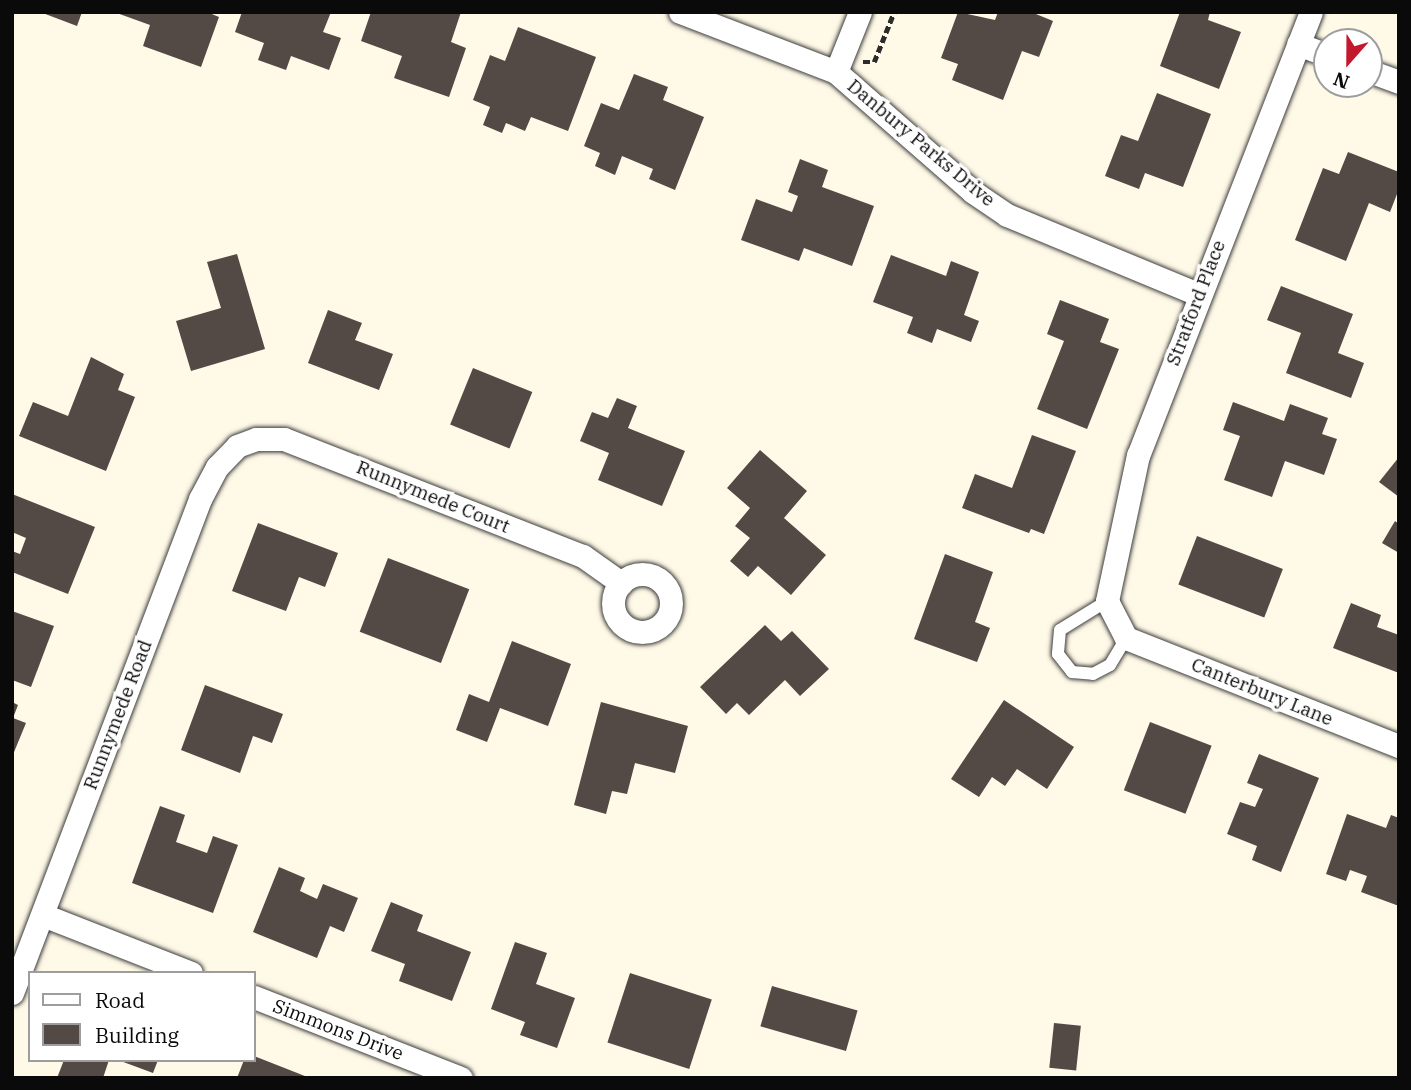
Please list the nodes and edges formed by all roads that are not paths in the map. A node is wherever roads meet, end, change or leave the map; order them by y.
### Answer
1 (680, 12) edge
2 (860, 12) edge
3 (1311, 12) edge
4 (1298, 44) junction
5 (1313, 50) edge
6 (836, 72) junction
7 (1198, 294) junction
8 (237, 446) joint
9 (621, 583) dead end
10 (1107, 601) junction
11 (1126, 638) junction
12 (1399, 746) edge
13 (43, 915) junction
14 (186, 971) edge
15 (12, 993) edge
16 (256, 998) edge
17 (461, 1078) edge

1 - 6 street, Danbury Parks Drive
2 - 6 street
3 - 4 street, Stratford Place
4 - 5 street
4 - 7 street, Stratford Place
6 - 7 street, Danbury Parks Drive
7 - 10 street, Stratford Place
8 - 9 street, Runnymede Court
8 - 13 street, Runnymede Road
10 - 11 street
10 - 11 lane
11 - 12 street, Canterbury Lane
13 - 14 street
13 - 15 street, Runnymede Road
16 - 17 street, Simmons Drive

